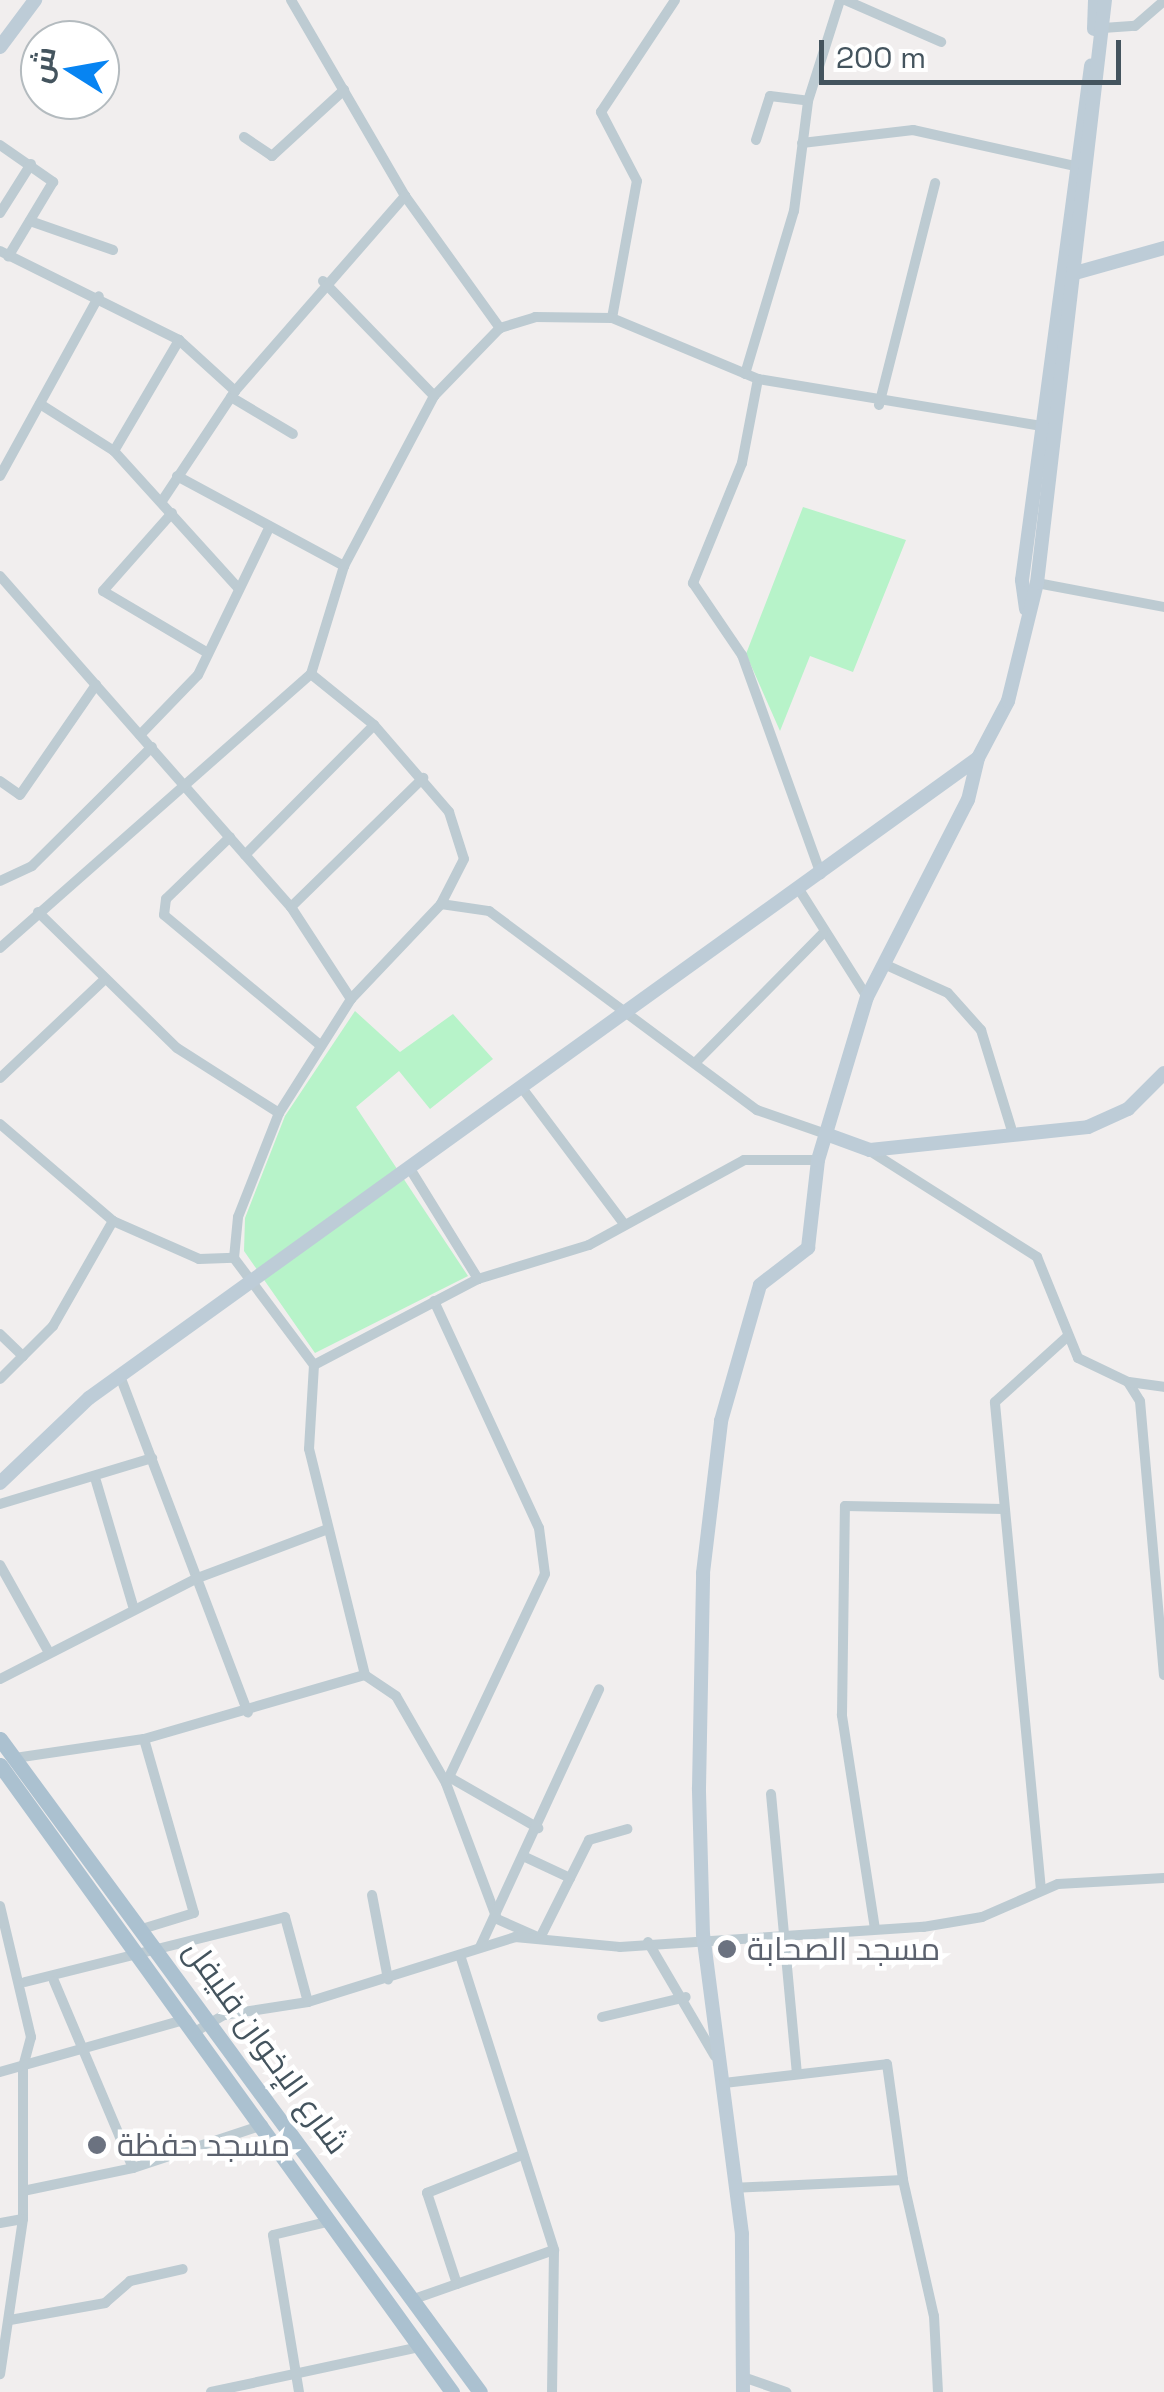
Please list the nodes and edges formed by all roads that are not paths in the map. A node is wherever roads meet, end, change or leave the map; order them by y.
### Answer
1 (35, 0) edge
2 (291, 0) edge
3 (675, 0) edge
4 (842, 0) edge
5 (1096, 0) edge
6 (1106, 0) edge
7 (1164, 1) edge
8 (1104, 28) junction
9 (941, 42) dead end
10 (0, 47) edge
11 (344, 90) junction
12 (808, 101) junction
13 (244, 138) dead end
14 (756, 140) dead end
15 (802, 143) junction
16 (0, 144) edge
17 (32, 164) junction
18 (1080, 168) junction
19 (935, 183) dead end
20 (405, 196) junction
21 (0, 214) edge
22 (30, 221) junction
23 (1164, 248) edge
24 (113, 250) dead end
25 (4, 254) edge
26 (1070, 274) junction
27 (324, 281) junction
28 (99, 296) junction
29 (612, 318) junction
30 (500, 328) junction
31 (179, 340) junction
32 (745, 374) junction
33 (758, 379) junction
34 (233, 394) junction
35 (434, 396) junction
36 (40, 404) junction
37 (879, 404) junction
38 (1044, 426) junction
39 (293, 434) dead end
40 (114, 451) junction
41 (0, 476) edge
42 (177, 476) junction
43 (162, 501) junction
44 (172, 513) junction
45 (270, 526) junction
46 (344, 566) junction
47 (0, 576) edge
48 (1037, 584) junction
49 (239, 589) junction
50 (1164, 608) edge
51 (1027, 613) junction
52 (208, 653) junction
53 (311, 674) junction
54 (96, 684) junction
55 (374, 726) junction
56 (140, 734) junction
57 (152, 748) junction
58 (978, 758) junction
59 (422, 778) junction
60 (0, 781) edge
61 (190, 790) junction
62 (230, 837) junction
63 (245, 855) junction
64 (821, 874) junction
65 (0, 882) edge
66 (800, 891) junction
67 (440, 904) junction
68 (292, 907) junction
69 (38, 912) junction
70 (823, 933) junction
71 (0, 948) edge
72 (884, 964) junction
73 (104, 980) junction
74 (868, 997) junction
75 (351, 998) junction
76 (631, 1015) junction
77 (321, 1046) junction
78 (695, 1062) junction
79 (1164, 1073) edge
80 (0, 1078) edge
81 (525, 1092) junction
82 (279, 1112) junction
83 (0, 1124) edge
84 (826, 1134) junction
85 (1013, 1134) junction
86 (870, 1150) junction
87 (818, 1160) junction
88 (412, 1172) junction
89 (114, 1222) junction
90 (625, 1225) junction
91 (234, 1258) junction
92 (478, 1278) junction
93 (252, 1282) junction
94 (434, 1301) junction
95 (0, 1334) edge
96 (1068, 1336) junction
97 (23, 1356) junction
98 (314, 1365) junction
99 (120, 1376) junction
100 (0, 1379) edge
101 (1128, 1382) junction
102 (1164, 1388) edge
103 (152, 1458) junction
104 (96, 1481) junction
105 (0, 1484) edge
106 (0, 1504) edge
107 (1004, 1509) junction
108 (328, 1529) junction
109 (0, 1565) edge
110 (195, 1579) junction
111 (134, 1608) junction
112 (48, 1651) junction
113 (366, 1675) junction
114 (1164, 1675) edge
115 (0, 1679) edge
116 (599, 1688) dead end
117 (248, 1714) junction
118 (0, 1739) edge
119 (144, 1739) junction
120 (8, 1762) edge
121 (447, 1780) junction
122 (771, 1794) dead end
123 (538, 1828) junction
124 (627, 1829) dead end
125 (523, 1856) junction
126 (570, 1878) junction
127 (1164, 1878) edge
128 (1041, 1890) junction
129 (372, 1895) dead end
130 (0, 1906) edge
131 (496, 1914) junction
132 (145, 1928) junction
133 (875, 1929) junction
134 (780, 1934) junction
135 (704, 1935) junction
136 (540, 1938) junction
137 (648, 1942) junction
138 (480, 1947) junction
139 (14, 1949) junction
140 (163, 1952) junction
141 (0, 1954) edge
142 (460, 1955) junction
143 (140, 1956) junction
144 (388, 1979) junction
145 (54, 1981) junction
146 (25, 1982) junction
147 (686, 1996) junction
148 (308, 2002) junction
149 (602, 2017) dead end
150 (214, 2019) junction
151 (193, 2025) junction
152 (83, 2050) junction
153 (22, 2067) junction
154 (0, 2072) edge
155 (798, 2074) junction
156 (724, 2078) junction
157 (264, 2125) junction
158 (522, 2155) junction
159 (133, 2168) junction
160 (903, 2180) junction
161 (736, 2188) junction
162 (22, 2191) junction
163 (22, 2219) junction
164 (331, 2221) junction
165 (0, 2222) edge
166 (554, 2250) junction
167 (183, 2269) dead end
168 (457, 2284) junction
169 (414, 2298) junction
170 (10, 2320) junction
171 (420, 2346) junction
172 (0, 2374) edge
173 (297, 2379) junction
174 (743, 2385) edge
175 (211, 2392) edge
176 (299, 2392) edge
177 (452, 2392) edge
178 (480, 2392) edge
179 (552, 2392) edge
180 (786, 2392) edge
181 (938, 2392) edge

1 - 10 main road
2 - 11 street
3 - 29 street
4 - 9 street
4 - 12 street
5 - 18 main road
6 - 8 main road
7 - 8 street
8 - 26 main road
11 - 13 street
11 - 20 street
12 - 14 street
12 - 15 street
15 - 18 street
15 - 32 street
16 - 17 street
17 - 21 street
17 - 22 street
18 - 26 main road
19 - 37 street
20 - 27 street
20 - 30 street
22 - 24 street
22 - 25 street
23 - 26 main road
25 - 28 street
26 - 38 main road
26 - 48 main road
27 - 34 street
27 - 35 street
28 - 31 street
28 - 36 street
29 - 30 street
29 - 32 street
30 - 35 street
31 - 34 street
31 - 40 street
32 - 33 street
33 - 37 street
33 - 64 street
34 - 39 street
34 - 42 street
35 - 46 street
36 - 40 street
36 - 41 street
37 - 38 street
38 - 51 main road
40 - 43 street
42 - 43 street
42 - 45 street
43 - 44 street
44 - 49 street
44 - 52 street
45 - 46 street
45 - 49 street
46 - 53 street
47 - 54 street
48 - 50 street
48 - 51 main road
49 - 52 street
51 - 58 main road
52 - 56 street
53 - 55 street
53 - 61 street
54 - 56 street
54 - 60 street
55 - 59 street
55 - 63 street
56 - 57 street
57 - 61 street
57 - 65 street
58 - 64 main road
58 - 72 main road
59 - 67 street
59 - 68 street
61 - 62 street
61 - 69 street
62 - 63 street
62 - 77 street
63 - 68 street
64 - 66 main road
66 - 70 street
66 - 76 main road
67 - 75 street
67 - 76 street
68 - 75 street
69 - 71 street
69 - 73 street
70 - 74 street
70 - 78 street
72 - 74 main road
72 - 85 street
73 - 80 street
73 - 82 street
74 - 84 main road
75 - 77 street
76 - 78 street
76 - 81 main road
77 - 82 street
78 - 84 street
79 - 85 main road
81 - 88 main road
81 - 90 street
82 - 91 street
83 - 89 street
84 - 86 main road
84 - 87 main road
85 - 86 main road
86 - 96 street
87 - 90 street
87 - 135 main road
88 - 92 street
88 - 93 main road
89 - 91 street
89 - 97 street
90 - 92 street
91 - 93 street
92 - 94 street
93 - 98 street
93 - 99 main road
94 - 98 street
94 - 121 street
95 - 97 street
96 - 101 street
96 - 107 street
97 - 100 street
98 - 108 street
99 - 103 street
99 - 105 main road
101 - 102 street
101 - 114 street
103 - 104 street
103 - 110 street
104 - 106 street
104 - 111 street
107 - 128 street
107 - 133 street
108 - 110 street
108 - 113 street
109 - 112 street
110 - 111 street
110 - 117 street
111 - 112 street
112 - 115 street
113 - 117 street
113 - 121 street
116 - 123 street
117 - 119 street
118 - 120 main road, شارع الإخوان فليفل
119 - 120 street
119 - 132 street
120 - 132 main road, شارع الإخوان فليفل
120 - 143 main road, شارع الإخوان فليفل
121 - 123 street
121 - 131 street
122 - 134 street
123 - 125 street
124 - 126 street
125 - 126 street
125 - 131 street
126 - 136 street
127 - 128 street
128 - 133 street
129 - 144 street
130 - 139 street
131 - 136 street
131 - 138 street
132 - 140 main road, شارع الإخوان فليفل
133 - 134 street
134 - 135 street
134 - 155 street
135 - 137 street
135 - 156 main road
136 - 137 street
136 - 138 street
137 - 147 street
138 - 142 street
139 - 141 street
139 - 146 street
140 - 143 street
140 - 148 street
140 - 150 main road, شارع الإخوان فليفل
142 - 144 street
142 - 158 street
143 - 145 street
143 - 151 main road, شارع الإخوان فليفل
144 - 148 street
145 - 146 street
145 - 152 street
146 - 153 street
147 - 149 street
147 - 156 street
148 - 150 street
150 - 151 street
150 - 169 main road, شارع الإخوان فليفل
151 - 152 street
151 - 157 main road, شارع الإخوان فليفل
152 - 153 street
152 - 159 street
153 - 154 street
153 - 162 street
155 - 156 street
155 - 160 street
156 - 161 main road
157 - 159 street
157 - 164 main road, شارع الإخوان فليفل
158 - 166 street
158 - 168 street
159 - 162 street
160 - 161 street
160 - 181 street
161 - 174 main road
162 - 163 street
163 - 165 street
163 - 170 street
164 - 171 main road, شارع الإخوان فليفل
164 - 173 street
166 - 168 street
166 - 179 street
167 - 170 street
168 - 169 street
169 - 178 main road, شارع الإخوان فليفل
170 - 172 street
171 - 173 street
171 - 177 main road, شارع الإخوان فليفل
173 - 175 street
173 - 176 street
174 - 180 street

